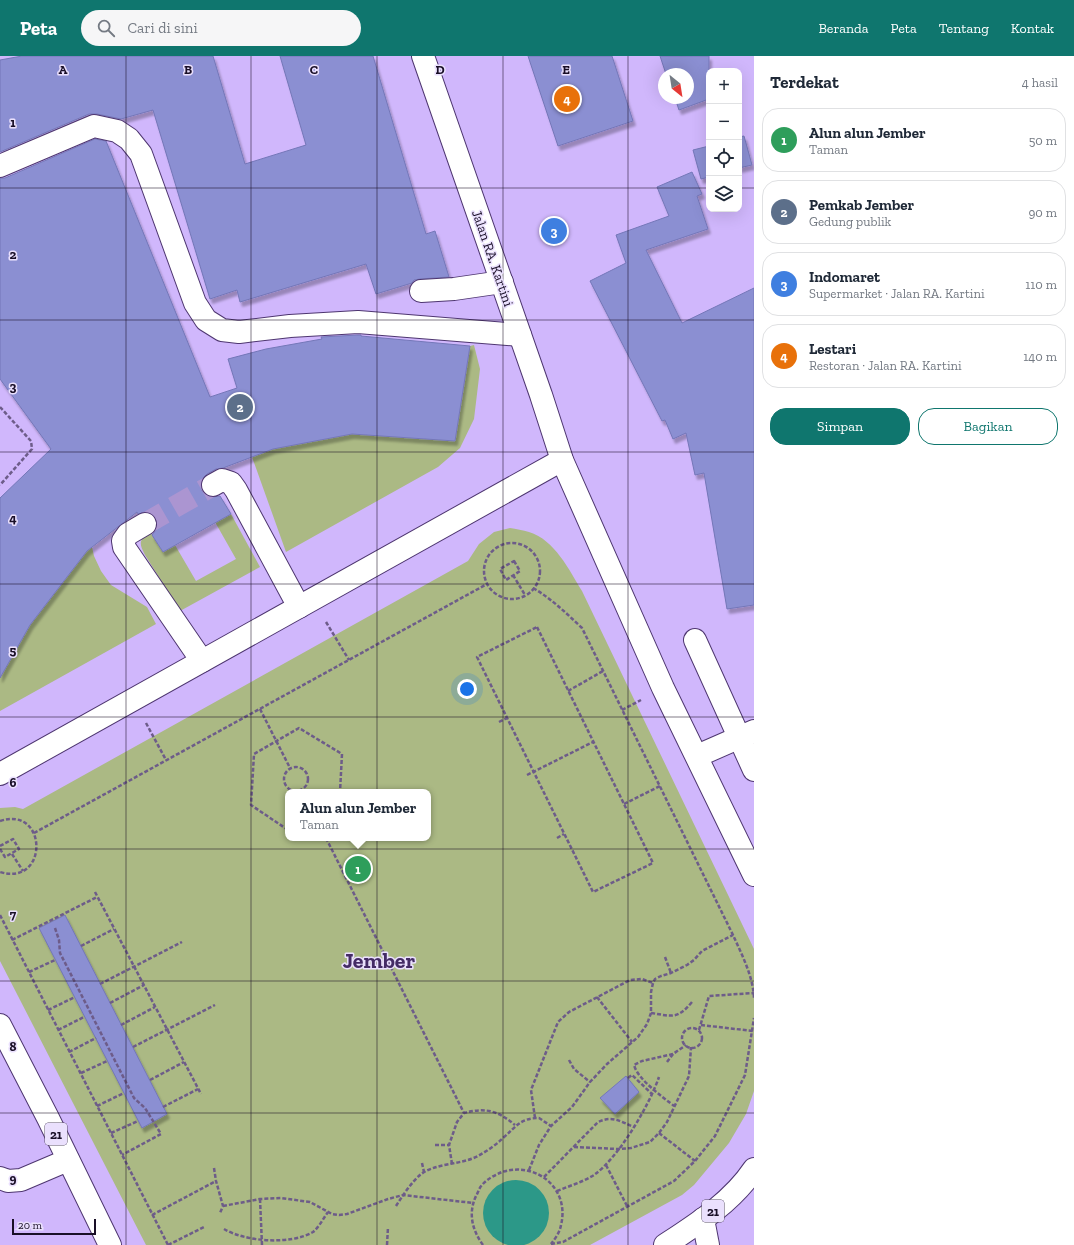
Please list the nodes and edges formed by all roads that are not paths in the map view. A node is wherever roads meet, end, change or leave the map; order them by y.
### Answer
1 (423, 56) edge
2 (0, 166) edge
3 (502, 282) junction
4 (421, 291) dead end
5 (520, 335) junction
6 (562, 460) junction
7 (213, 485) tunnel mouth
8 (144, 524) tunnel mouth
9 (299, 607) junction
10 (695, 640) dead end
11 (202, 661) junction
12 (747, 734) edge
13 (697, 756) junction
14 (754, 770) edge
15 (0, 774) edge
16 (754, 875) edge
17 (0, 1025) edge
18 (68, 1160) junction
19 (752, 1173) edge
20 (0, 1178) edge
21 (703, 1219) junction
22 (104, 1244) edge
23 (665, 1245) edge
24 (708, 1245) edge

1 - 3 main road, Jalan RA. Kartini
2 - 5 main road
3 - 4 main road
3 - 5 main road, Jalan RA. Kartini
5 - 6 main road, Jalan RA. Kartini
6 - 9 main road
6 - 13 main road, Jalan RA. Kartini
7 - 9 main road
8 - 11 main road
9 - 11 main road
10 - 12 main road
11 - 15 main road
12 - 13 main road
12 - 14 main road
13 - 16 main road, Jalan RA. Kartini
17 - 18 main road, 21
18 - 20 main road
18 - 22 main road, 21
19 - 21 main road, 21
21 - 23 main road, 21
21 - 24 main road

